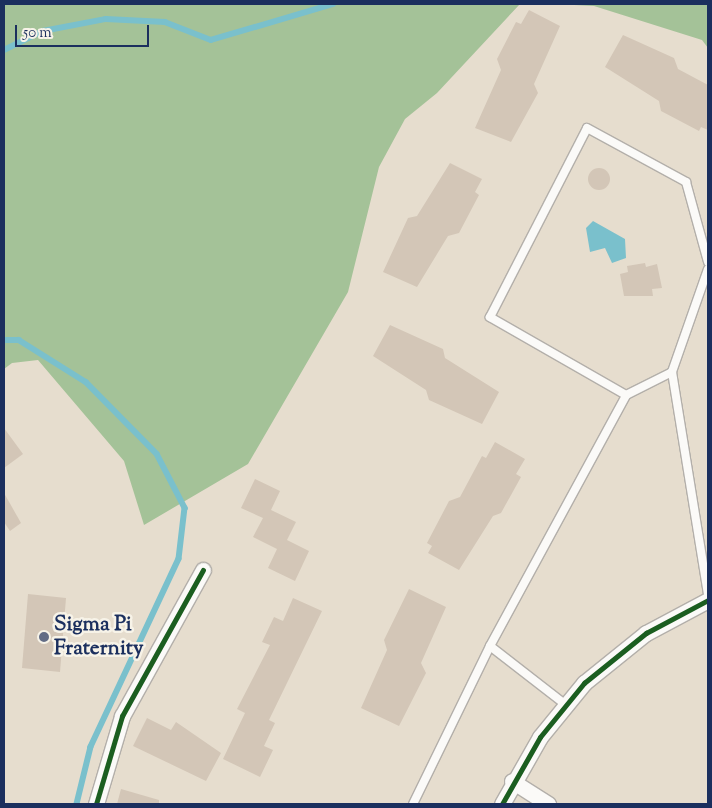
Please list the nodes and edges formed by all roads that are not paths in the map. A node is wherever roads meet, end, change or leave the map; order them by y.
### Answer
1 (708, 262) edge
2 (708, 269) edge
3 (672, 372) junction
4 (626, 394) junction
5 (203, 570) dead end
6 (708, 595) edge
7 (708, 600) edge
8 (490, 646) junction
9 (566, 705) junction
10 (512, 781) junction
11 (96, 804) edge
12 (413, 804) edge
13 (502, 804) edge
14 (548, 804) edge

1 - 4 lane
2 - 3 lane
3 - 4 lane
3 - 6 lane
4 - 8 lane
5 - 11 street
7 - 9 street
8 - 9 lane
8 - 12 lane
9 - 10 street
10 - 13 street
10 - 14 street

